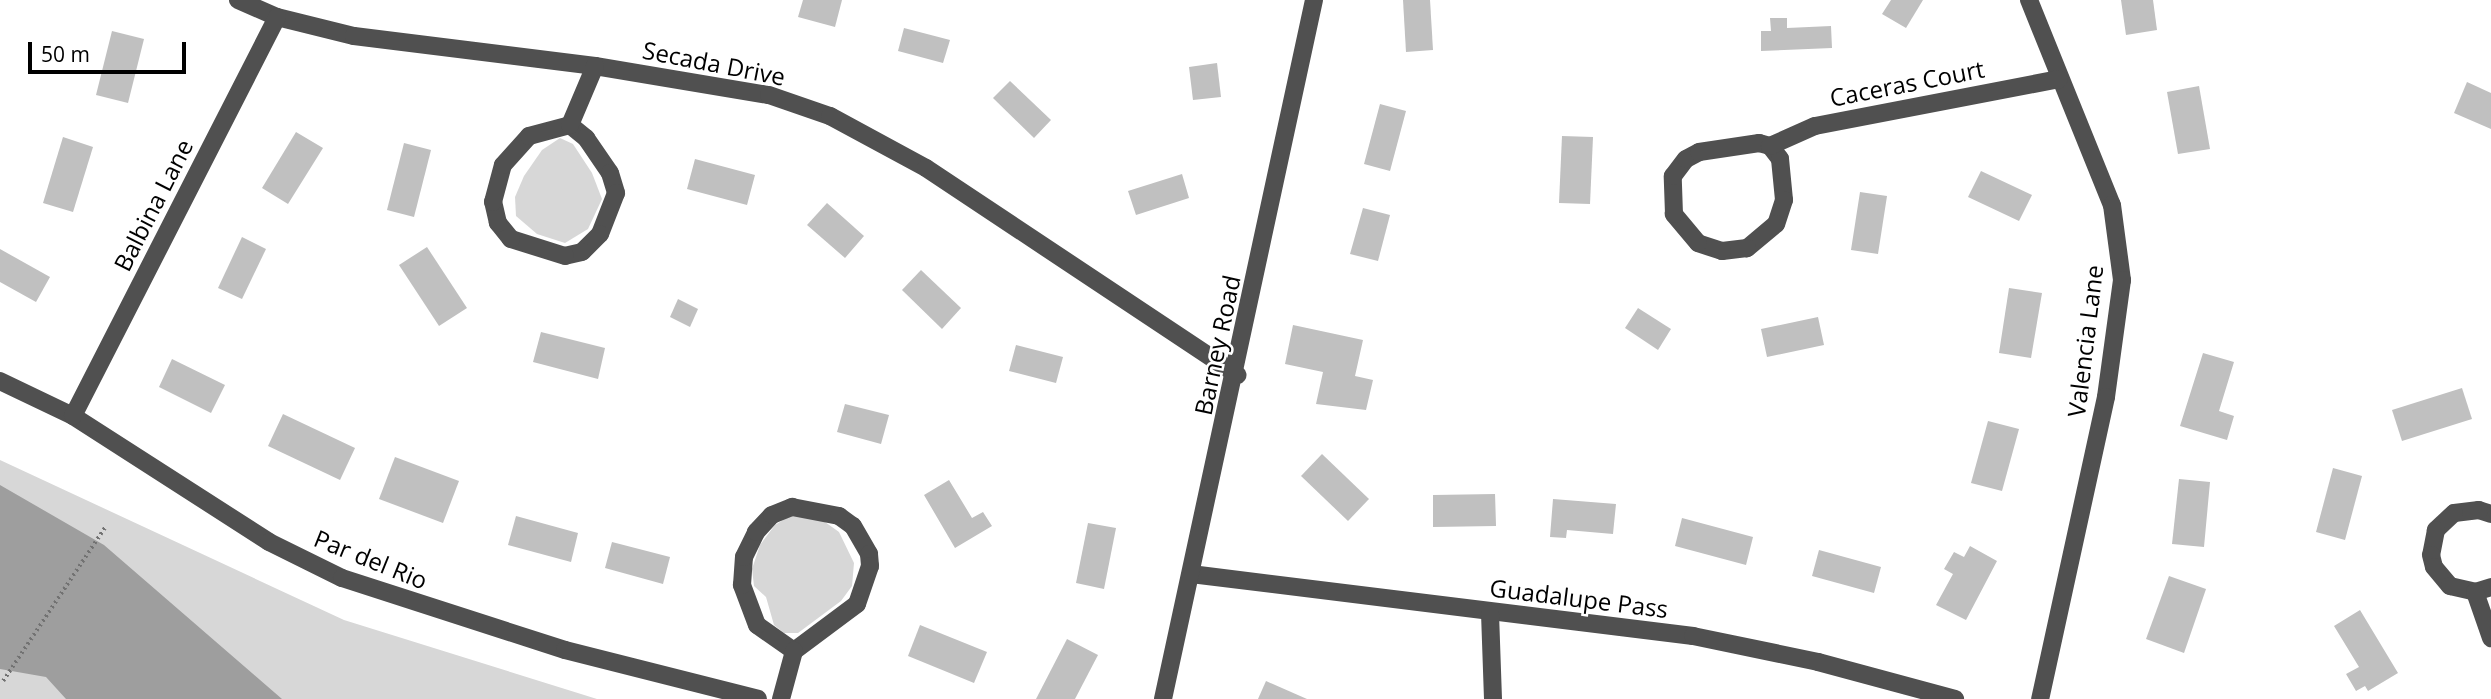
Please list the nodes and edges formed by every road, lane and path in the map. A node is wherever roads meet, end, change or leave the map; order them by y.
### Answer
1 (238, 0) edge
2 (1314, 0) edge
3 (2029, 0) edge
4 (277, 17) junction
5 (595, 65) junction
6 (2057, 79) junction
7 (570, 125) junction
8 (1770, 146) junction
9 (1237, 374) junction
10 (0, 382) edge
11 (73, 416) junction
12 (2491, 514) edge
13 (106, 526) dead end
14 (1192, 573) junction
15 (2483, 590) edge
16 (1490, 612) junction
17 (2491, 638) edge
18 (794, 652) junction
19 (3, 681) dead end
20 (758, 699) edge
21 (780, 699) edge
22 (1163, 699) edge
23 (1493, 699) edge
24 (1955, 699) edge
25 (2040, 699) edge

1 - 4 street, Secada Drive
2 - 9 street, Barney Road
3 - 6 street, Valencia Lane
4 - 5 street, Secada Drive
4 - 11 street, Balbina Lane
5 - 7 street
5 - 9 street, Secada Drive
6 - 8 street, Caceras Court
6 - 25 street, Valencia Lane
7 - 7 street
8 - 8 street, Caceras Court
9 - 14 street, Barney Road
10 - 11 street, Par del Rio
11 - 20 street, Par del Rio
12 - 15 street
13 - 19 path
14 - 16 street, Guadalupe Pass
14 - 22 street, Barney Road
15 - 17 street
16 - 23 street
16 - 24 street, Guadalupe Pass
18 - 18 street
18 - 21 street

